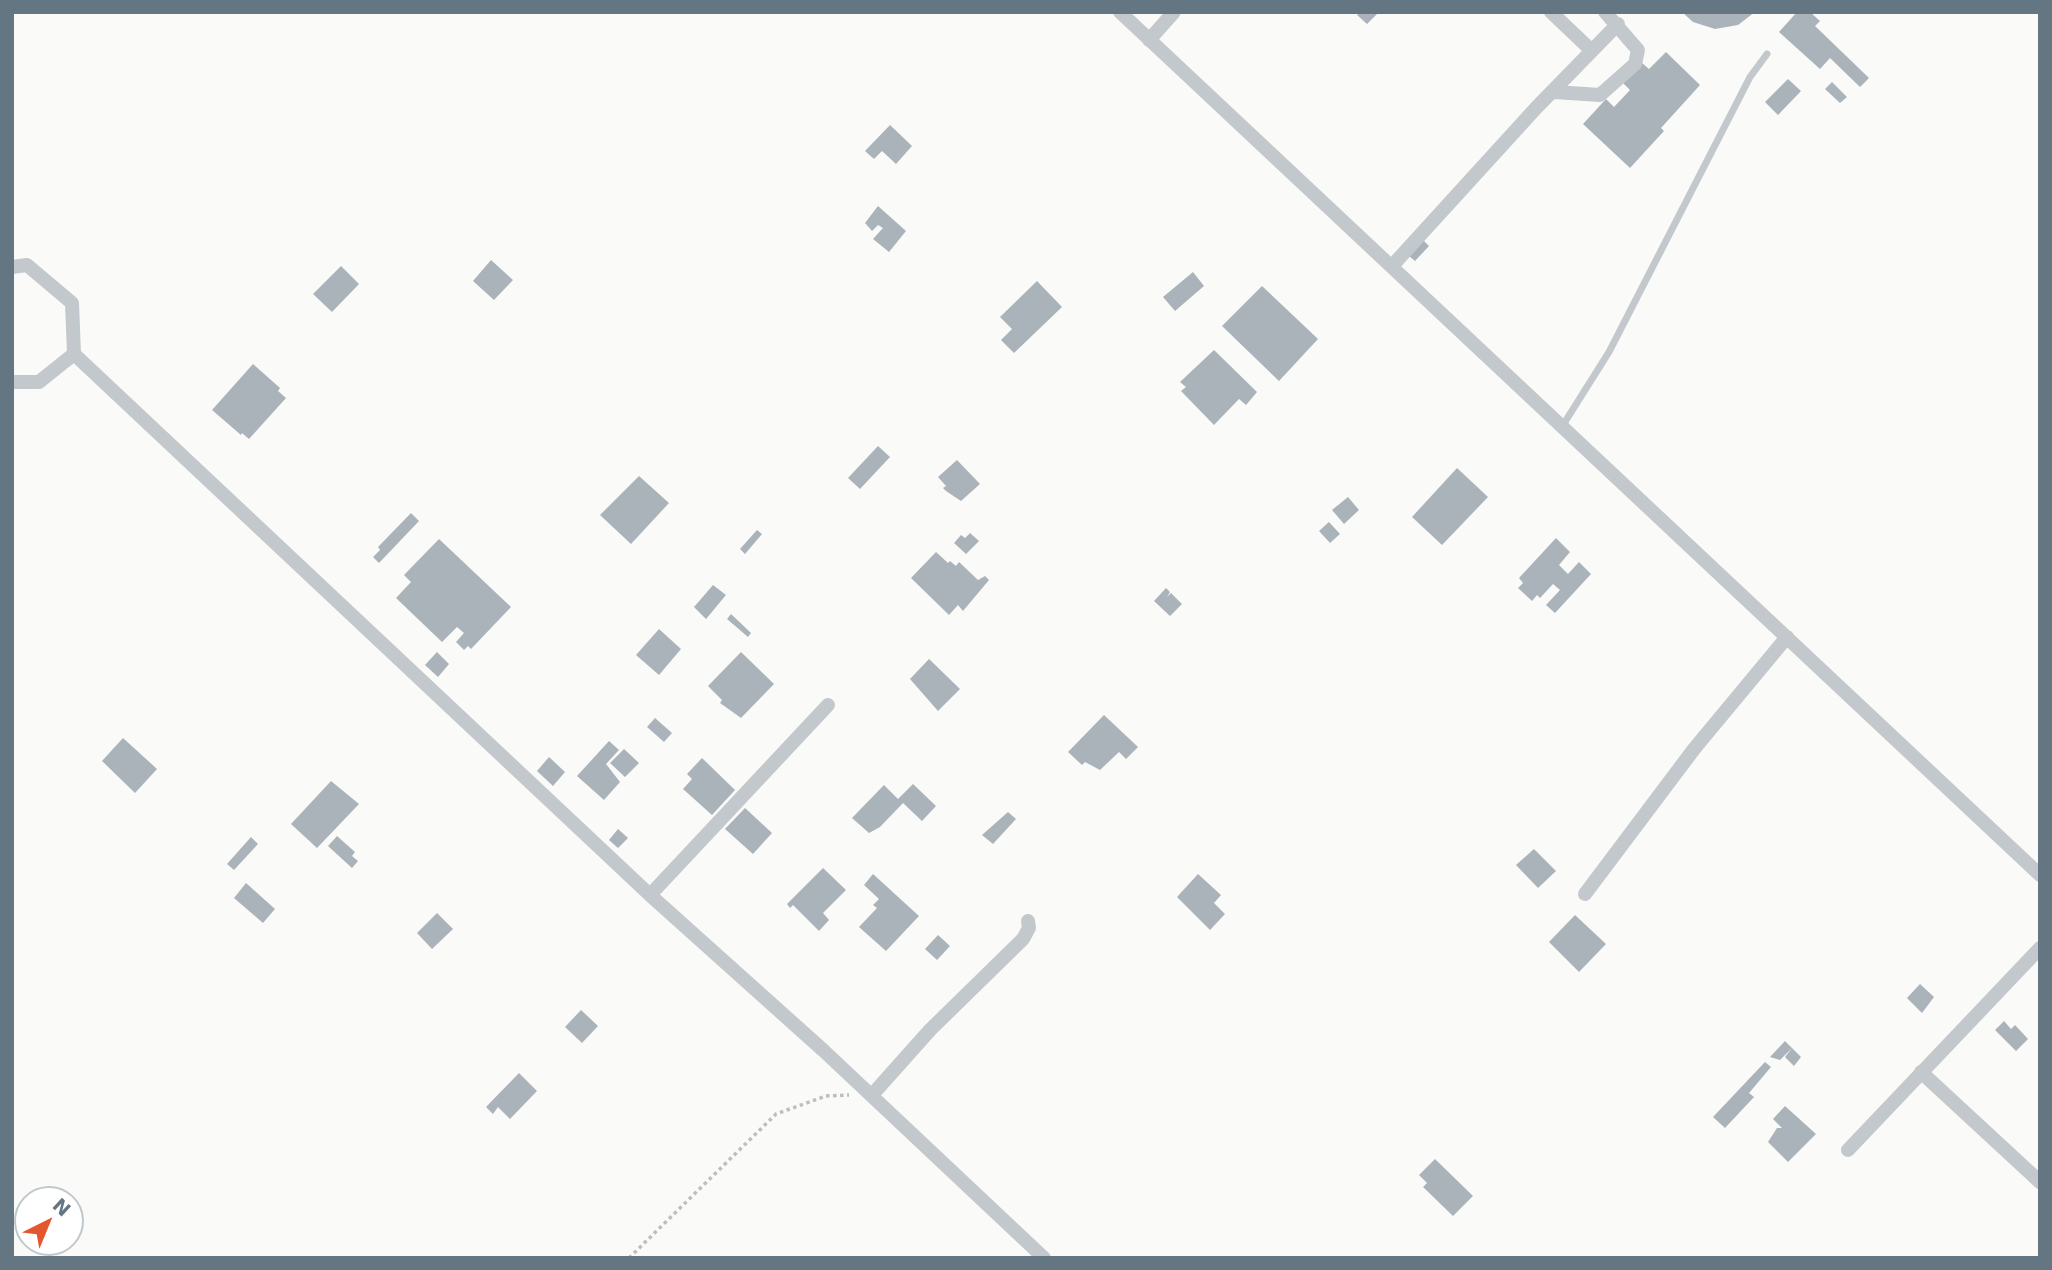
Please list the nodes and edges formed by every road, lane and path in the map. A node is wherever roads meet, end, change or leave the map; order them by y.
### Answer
1 (1120, 12) edge
2 (1174, 12) edge
3 (1551, 12) edge
4 (1605, 12) edge
5 (1618, 24) junction
6 (1149, 40) junction
7 (1592, 51) junction
8 (1767, 54) dead end
9 (1554, 92) junction
10 (1392, 266) junction
11 (12, 267) edge
12 (74, 354) junction
13 (12, 382) edge
14 (1563, 425) junction
15 (1787, 637) junction
16 (828, 705) dead end
17 (2040, 875) edge
18 (1585, 894) dead end
19 (650, 895) junction
20 (1028, 921) dead end
21 (2040, 948) edge
22 (1921, 1072) junction
23 (872, 1095) junction
24 (1849, 1150) dead end
25 (2040, 1182) edge
26 (629, 1258) edge
27 (1044, 1258) edge

1 - 6 street
2 - 6 street
3 - 7 street
4 - 5 street
5 - 7 street
5 - 9 street
6 - 10 street
7 - 9 street
8 - 14 lane
9 - 10 street
10 - 14 street
11 - 12 street
12 - 13 street
12 - 19 street
14 - 15 street
15 - 17 street
15 - 18 street
16 - 19 street
19 - 23 street
20 - 23 street
21 - 22 street
22 - 24 street
22 - 25 street
23 - 26 path
23 - 27 street

